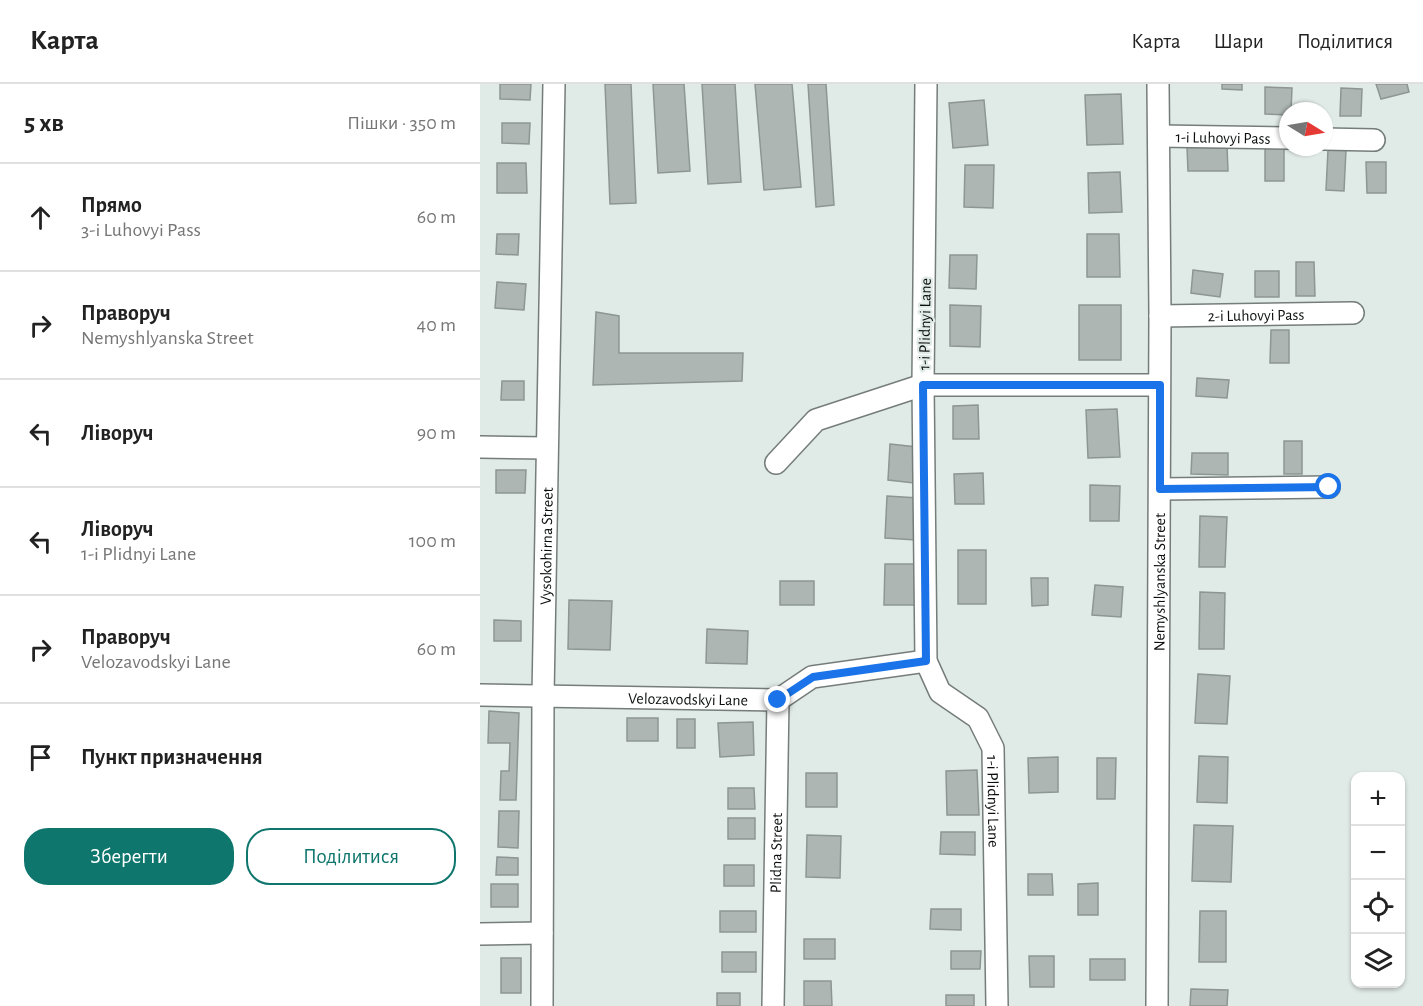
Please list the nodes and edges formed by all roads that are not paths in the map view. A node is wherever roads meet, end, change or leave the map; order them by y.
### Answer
1 (554, 84) edge
2 (926, 84) edge
3 (1158, 84) edge
4 (1159, 136) junction
5 (1279, 138) edge
6 (1333, 139) edge
7 (1374, 140) dead end
8 (1353, 313) dead end
9 (1160, 316) junction
10 (923, 385) junction
11 (1160, 385) junction
12 (480, 447) edge
13 (547, 448) junction
14 (776, 463) dead end
15 (1329, 487) dead end
16 (1160, 489) junction
17 (926, 661) junction
18 (480, 695) edge
19 (543, 696) junction
20 (778, 700) junction
21 (542, 933) junction
22 (480, 934) edge
23 (542, 1006) edge
24 (773, 1006) edge
25 (997, 1006) edge
26 (1157, 1006) edge

1 - 13 street, Vysokohirna Street
2 - 10 street, 1-i Plidnyi Lane
3 - 4 street, Nemyshlyanska Street
4 - 5 street, 1-i Luhovyi Pass
4 - 9 street, Nemyshlyanska Street
6 - 7 street
8 - 9 street, 2-i Luhovyi Pass
9 - 11 street, Nemyshlyanska Street
10 - 11 street
10 - 14 street
10 - 17 street, 1-i Plidnyi Lane
11 - 16 street, Nemyshlyanska Street
12 - 13 street
13 - 19 street, Vysokohirna Street
15 - 16 street
16 - 26 street, Nemyshlyanska Street
17 - 20 street
17 - 25 street, 1-i Plidnyi Lane
18 - 19 street, Velozavodskyi Lane
19 - 20 street, Velozavodskyi Lane
19 - 21 street, Vysokohirna Street
20 - 24 street, Plidna Street
21 - 22 street
21 - 23 street, Vysokohirna Street

